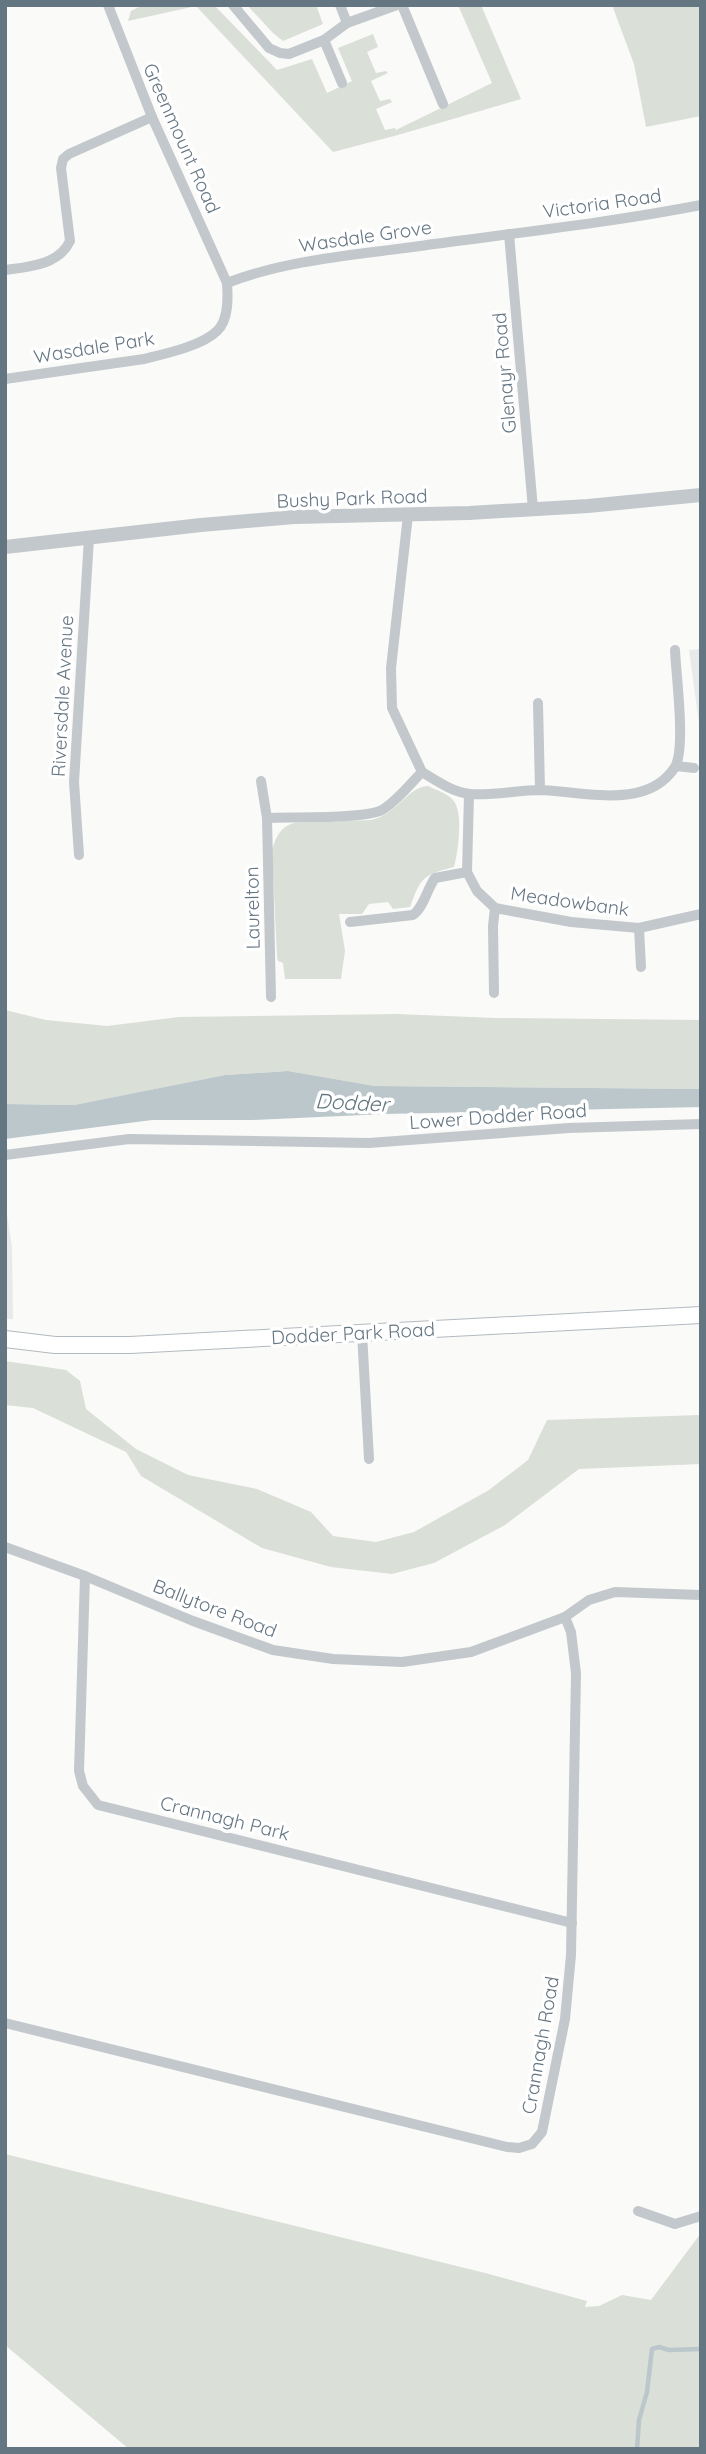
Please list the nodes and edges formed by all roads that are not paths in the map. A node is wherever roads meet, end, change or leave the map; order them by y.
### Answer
1 (108, 5) edge
2 (233, 5) edge
3 (340, 5) edge
4 (400, 5) edge
5 (347, 23) junction
6 (324, 40) junction
7 (342, 83) dead end
8 (443, 104) dead end
9 (152, 117) junction
10 (701, 205) edge
11 (509, 234) junction
12 (5, 270) edge
13 (228, 283) junction
14 (5, 379) edge
15 (701, 495) edge
16 (533, 509) junction
17 (408, 515) junction
18 (89, 538) junction
19 (5, 547) edge
20 (675, 650) dead end
21 (538, 703) dead end
22 (676, 766) junction
23 (694, 768) dead end
24 (422, 772) junction
25 (261, 781) dead end
26 (540, 790) junction
27 (469, 794) junction
28 (267, 818) junction
29 (79, 855) dead end
30 (467, 872) junction
31 (495, 908) junction
32 (701, 914) edge
33 (350, 922) dead end
34 (639, 928) junction
35 (641, 967) dead end
36 (494, 993) dead end
37 (271, 997) dead end
38 (701, 1124) edge
39 (5, 1155) edge
40 (701, 1315) edge
41 (362, 1333) junction
42 (5, 1339) edge
43 (369, 1459) dead end
44 (5, 1547) edge
45 (85, 1576) junction
46 (701, 1595) edge
47 (565, 1617) junction
48 (572, 1923) junction
49 (5, 2023) edge
50 (638, 2211) dead end
51 (701, 2216) edge

1 - 9 street, Greenmount Road
2 - 6 street
3 - 5 street
4 - 5 street
4 - 8 street
5 - 6 street
6 - 7 street
9 - 12 street
9 - 13 street, Greenmount Road
10 - 11 street, Victoria Road
11 - 13 street, Wasdale Grove
11 - 16 street, Glenayr Road
13 - 14 street, Wasdale Park
15 - 16 street, Bushy Park Road
16 - 17 street, Bushy Park Road
17 - 18 street, Bushy Park Road
17 - 24 street
18 - 19 street, Bushy Park Road
18 - 29 street, Riversdale Avenue
20 - 22 street
21 - 26 street
22 - 23 street
22 - 26 street
24 - 27 street
24 - 28 street
25 - 28 street, Laurelton
26 - 27 street
27 - 30 street
28 - 37 street, Laurelton
30 - 31 street, Meadowbank
30 - 33 street
31 - 34 street, Meadowbank
31 - 36 street, Meadowbank
32 - 34 street, Meadowbank
34 - 35 street, Meadowbank
38 - 39 street, Lower Dodder Road
40 - 41 main road, Dodder Park Road
41 - 42 main road, Dodder Park Road
41 - 43 street
44 - 45 street, Ballytore Road
45 - 47 street, Ballytore Road
45 - 48 street, Crannagh Park
46 - 47 street, Ballytore Road
47 - 48 street, Crannagh Road
48 - 49 street, Crannagh Road
50 - 51 street

